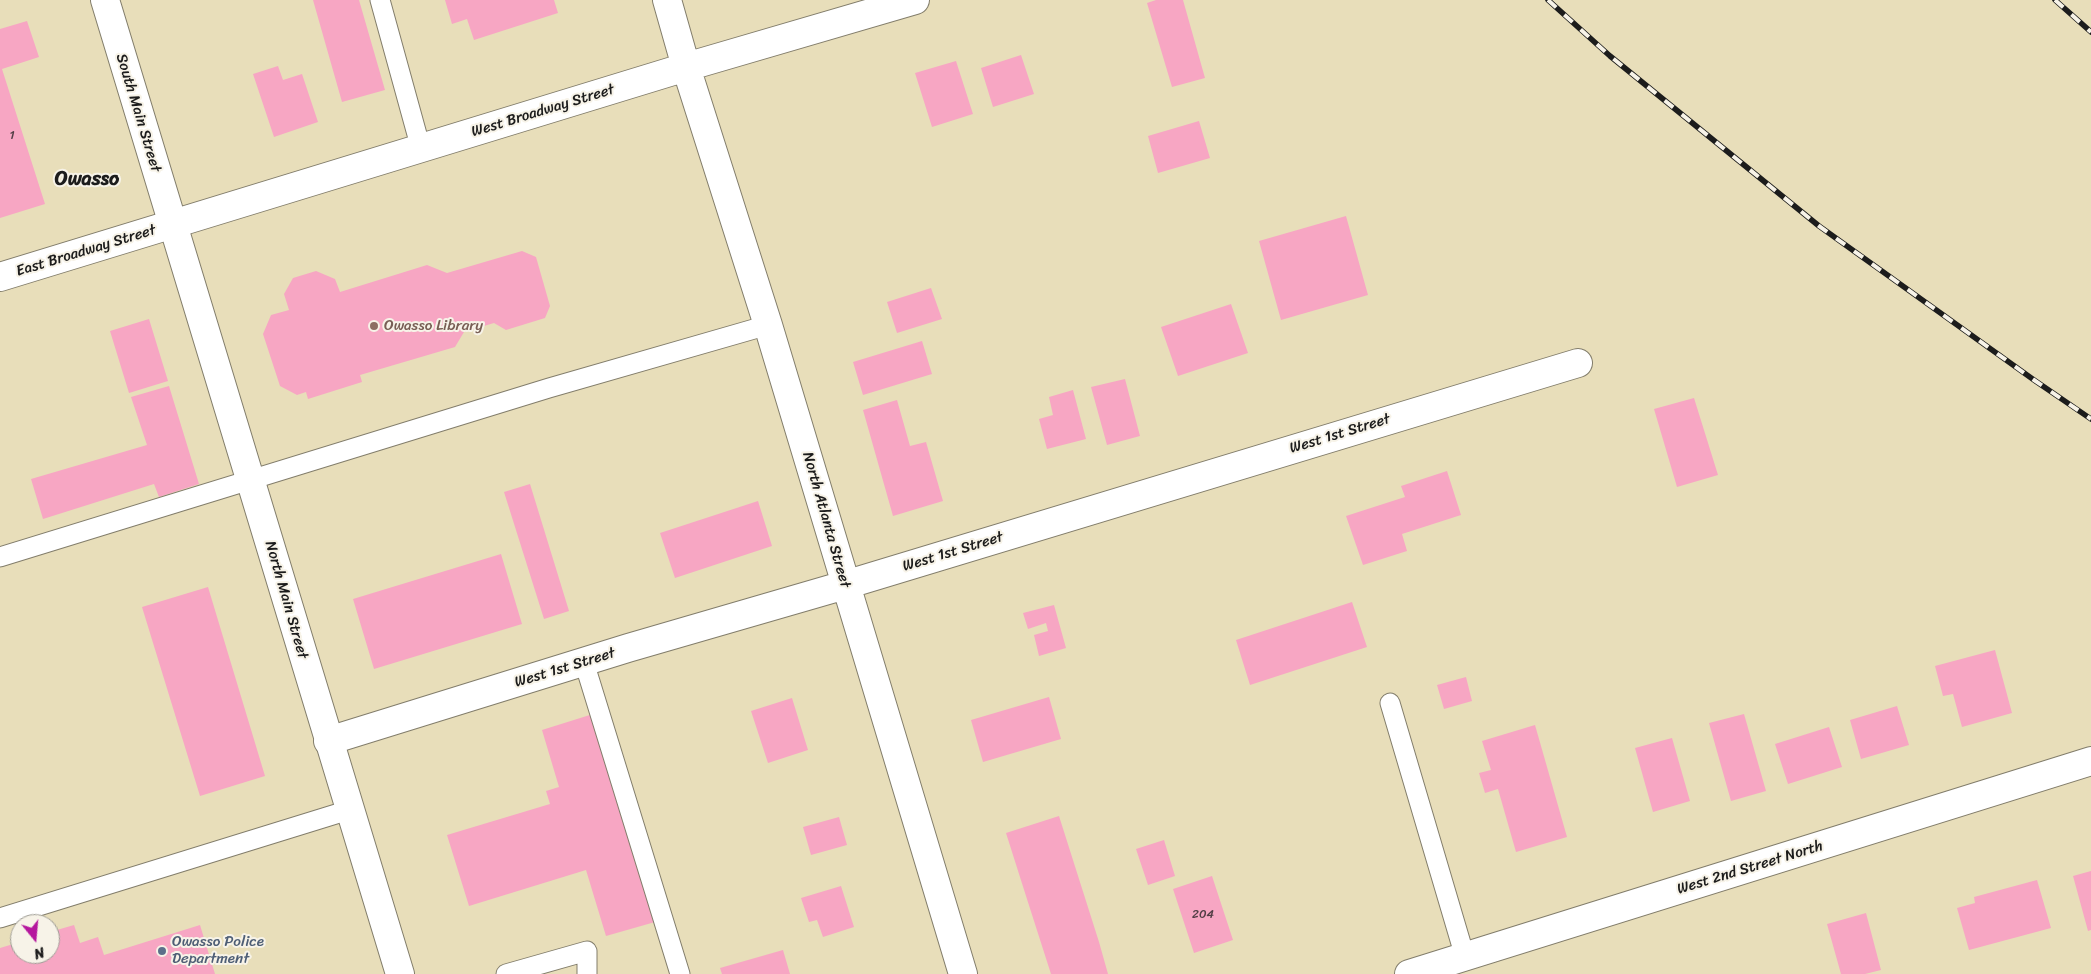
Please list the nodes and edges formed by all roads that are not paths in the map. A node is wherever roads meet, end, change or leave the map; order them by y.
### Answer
1 (105, 0) edge
2 (380, 0) edge
3 (667, 0) edge
4 (915, 0) edge
5 (686, 67) junction
6 (421, 149) junction
7 (172, 225) junction
8 (0, 277) edge
9 (768, 325) junction
10 (1578, 362) dead end
11 (251, 481) junction
12 (0, 557) edge
13 (845, 585) junction
14 (584, 662) junction
15 (1390, 703) dead end
16 (328, 741) junction
17 (2091, 761) edge
18 (349, 810) junction
19 (0, 918) edge
20 (1465, 957) junction
21 (400, 974) edge
22 (506, 974) edge
23 (587, 974) edge
24 (680, 974) edge
25 (963, 974) edge
26 (1409, 974) edge

1 - 7 street, South Main Street
2 - 6 lane
3 - 5 street, North Atlanta Street
4 - 5 street, West Broadway Street
5 - 6 street, West Broadway Street
5 - 9 street, North Atlanta Street
6 - 7 street, West Broadway Street
7 - 8 street, East Broadway Street
7 - 11 street, North Main Street
9 - 11 lane
9 - 13 street, North Atlanta Street
10 - 13 street, West 1st Street
11 - 12 lane
11 - 16 street, North Main Street
13 - 14 street, West 1st Street
13 - 25 street, North Atlanta Street
14 - 16 street, West 1st Street
14 - 24 lane
15 - 20 lane
16 - 18 street, North Main Street
17 - 20 street, West 2nd Street North
18 - 19 lane
18 - 21 street, North Main Street
20 - 26 street, West 2nd Street North
22 - 23 lane

